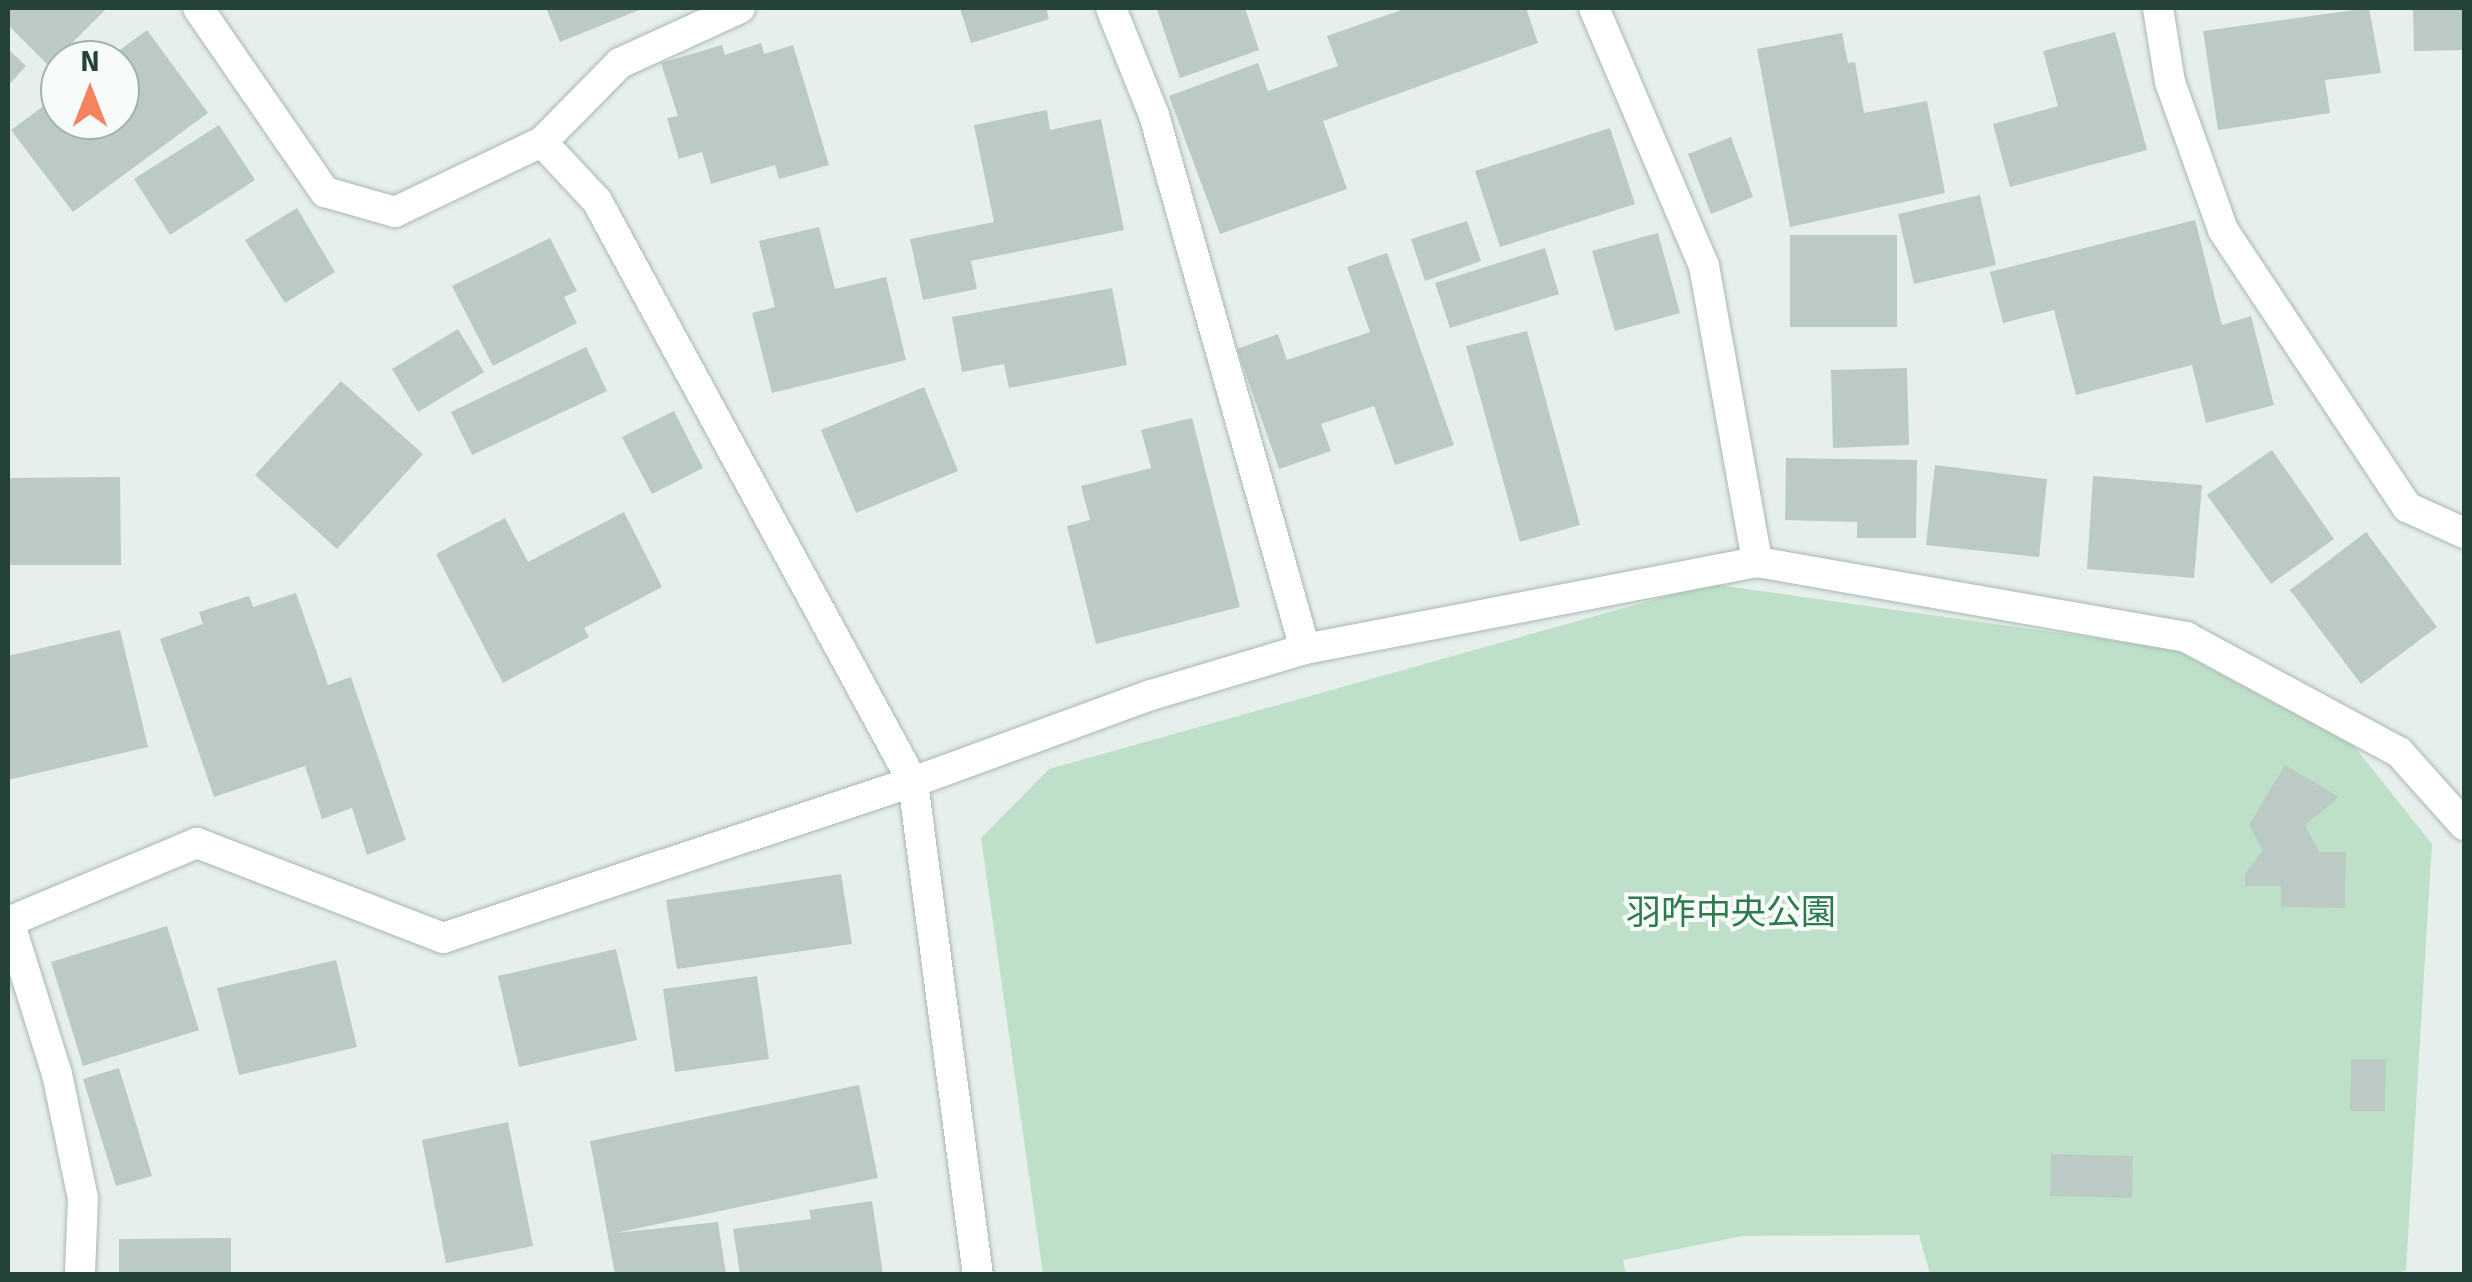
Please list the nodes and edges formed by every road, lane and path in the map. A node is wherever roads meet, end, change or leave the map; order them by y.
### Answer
1 (198, 8) edge
2 (740, 8) edge
3 (1111, 8) edge
4 (1594, 8) edge
5 (2158, 8) edge
6 (542, 142) junction
7 (2464, 533) edge
8 (1757, 562) junction
9 (1305, 649) junction
10 (913, 782) junction
11 (2464, 825) edge
12 (8, 922) edge
13 (80, 1274) edge
14 (978, 1274) edge

1 - 6 street
2 - 6 street
3 - 9 street
4 - 8 street
5 - 7 street
6 - 10 street
8 - 9 street
8 - 11 street
9 - 10 street
10 - 12 street
10 - 14 street
12 - 13 street

